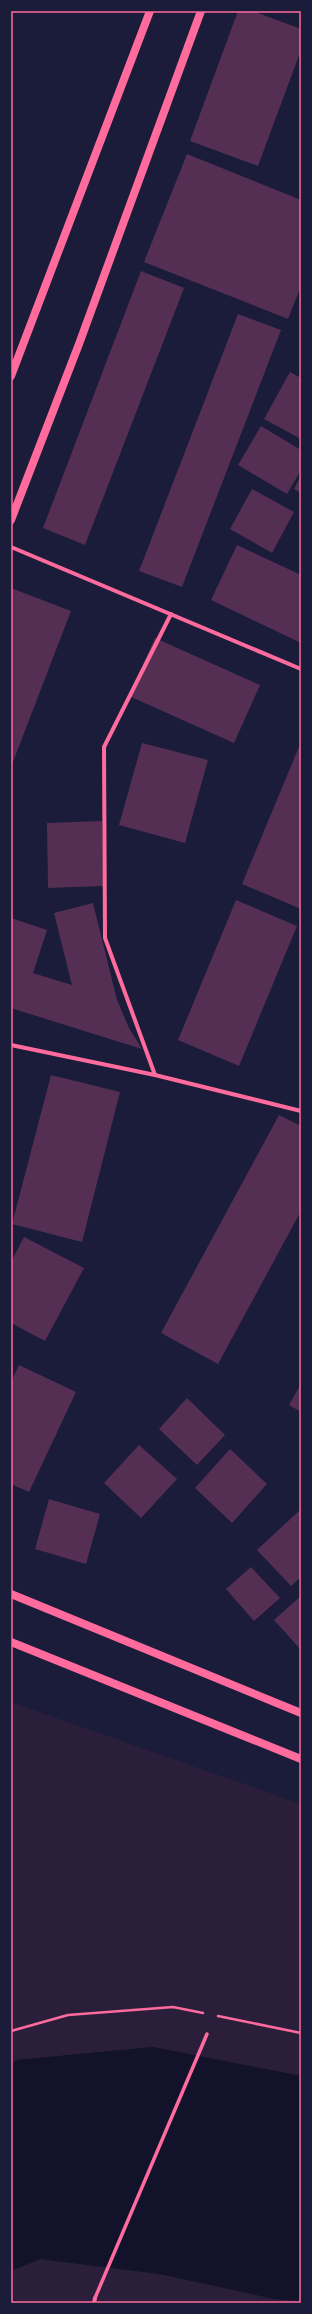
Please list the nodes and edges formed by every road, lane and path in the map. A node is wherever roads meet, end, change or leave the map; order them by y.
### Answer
1 (150, 11) edge
2 (201, 11) edge
3 (11, 376) edge
4 (11, 520) edge
5 (11, 547) edge
6 (171, 614) junction
7 (301, 669) edge
8 (11, 1045) edge
9 (155, 1075) junction
10 (301, 1111) edge
11 (11, 1594) edge
12 (11, 1642) edge
13 (301, 1713) edge
14 (301, 1759) edge
15 (207, 2014) dead end
16 (214, 2015) dead end
17 (11, 2031) edge
18 (301, 2033) edge
19 (207, 2034) dead end
20 (95, 2298) joint
21 (94, 2303) edge

1 - 3 main road
2 - 4 main road
5 - 6 street
6 - 7 street
6 - 9 street
8 - 9 street
9 - 10 street
11 - 13 main road
12 - 14 main road
15 - 17 path
16 - 18 path
19 - 20 street
20 - 21 street

